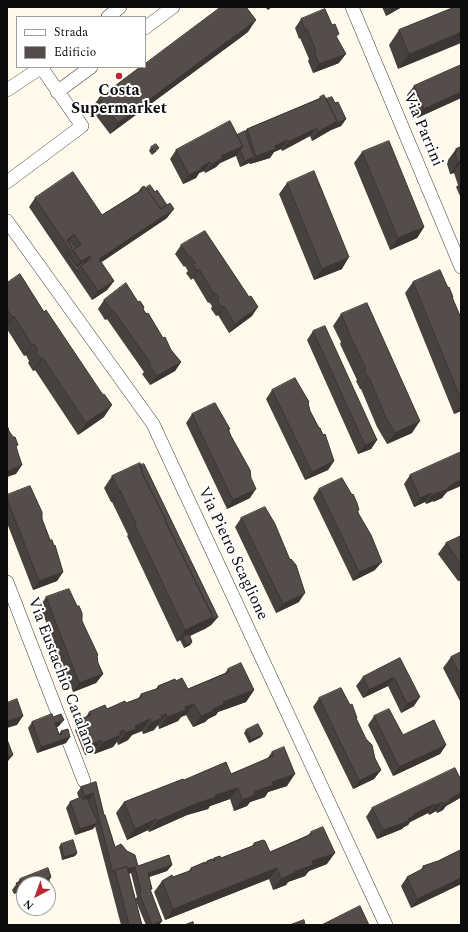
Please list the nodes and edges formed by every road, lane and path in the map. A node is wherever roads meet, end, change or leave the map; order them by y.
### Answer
1 (120, 7) edge
2 (173, 7) edge
3 (352, 7) edge
4 (109, 16) edge
5 (146, 27) edge
6 (40, 68) edge
7 (42, 68) edge
8 (90, 68) edge
9 (7, 90) edge
10 (57, 92) junction
11 (7, 182) edge
12 (7, 221) edge
13 (461, 266) edge
14 (7, 582) edge
15 (84, 782) dead end
16 (386, 925) edge

1 - 4 street
2 - 5 street
3 - 13 street, Via Parrini
6 - 9 street
7 - 10 street
8 - 10 street
10 - 11 street
12 - 16 street, Via Pietro Scaglione
14 - 15 street, Via Eustachio Catalano

